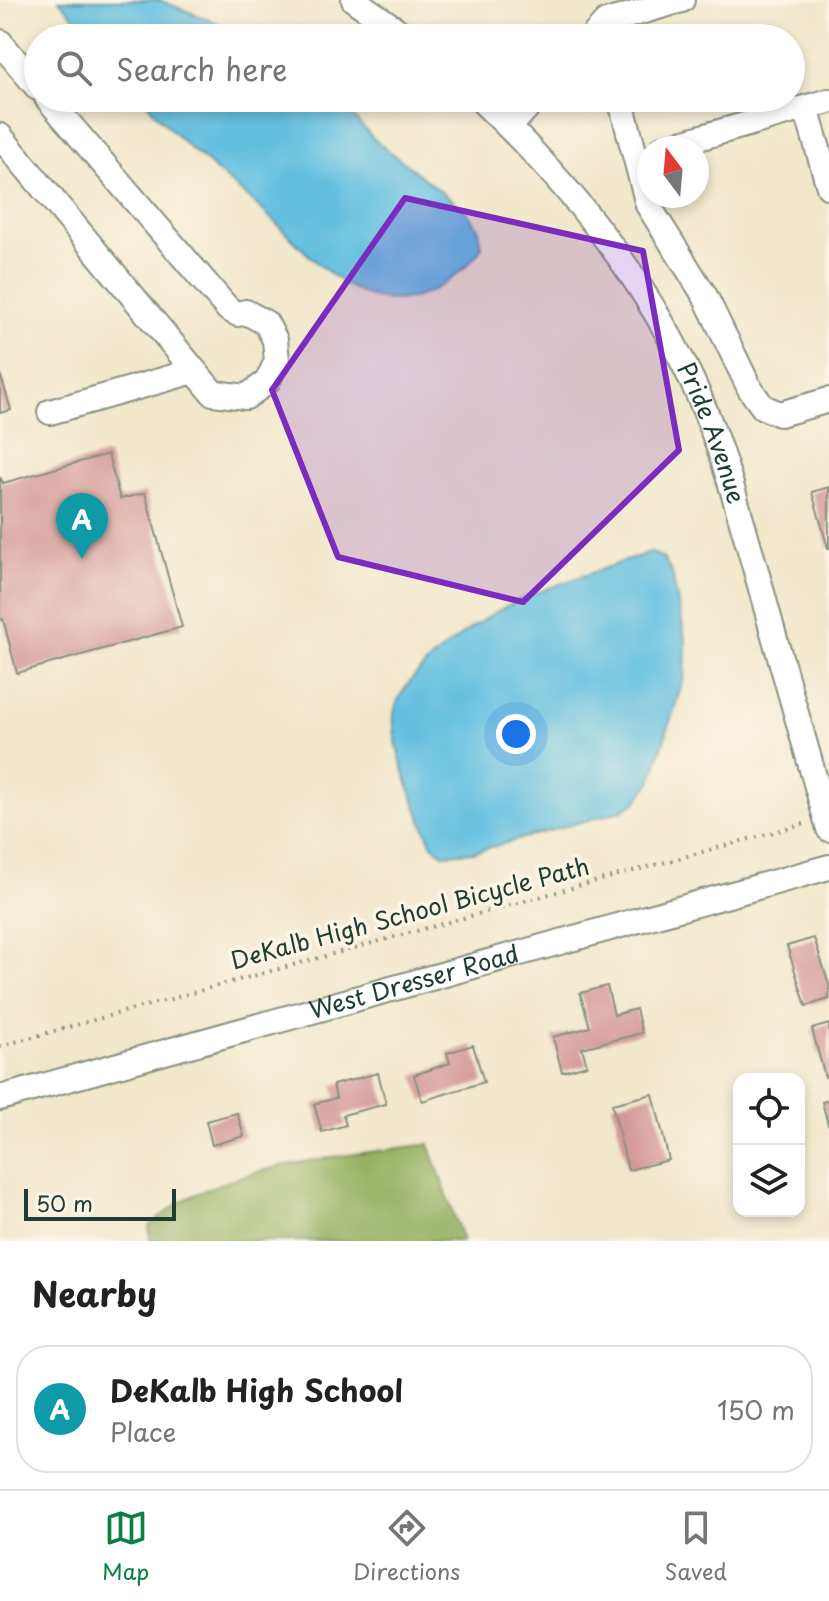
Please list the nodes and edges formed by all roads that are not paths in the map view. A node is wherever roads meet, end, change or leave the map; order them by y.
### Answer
1 (354, 0) edge
2 (682, 0) edge
3 (388, 24) edge
4 (604, 24) edge
5 (0, 42) edge
6 (24, 71) edge
7 (818, 104) edge
8 (59, 112) edge
9 (493, 112) edge
10 (523, 112) edge
11 (626, 112) edge
12 (790, 112) edge
13 (509, 127) junction
14 (0, 136) edge
15 (705, 136) edge
16 (637, 141) edge
17 (829, 187) edge
18 (650, 208) edge
19 (194, 371) junction
20 (829, 400) edge
21 (50, 412) dead end
22 (827, 823) edge
23 (829, 867) edge
24 (0, 1098) edge

1 - 3 street
2 - 4 street
5 - 6 street
7 - 17 street
8 - 19 street
9 - 13 street, Pride Avenue
10 - 13 street
11 - 16 street
12 - 15 street
13 - 22 street, Pride Avenue
14 - 19 street
18 - 20 street
19 - 21 street
23 - 24 street, West Dresser Road

